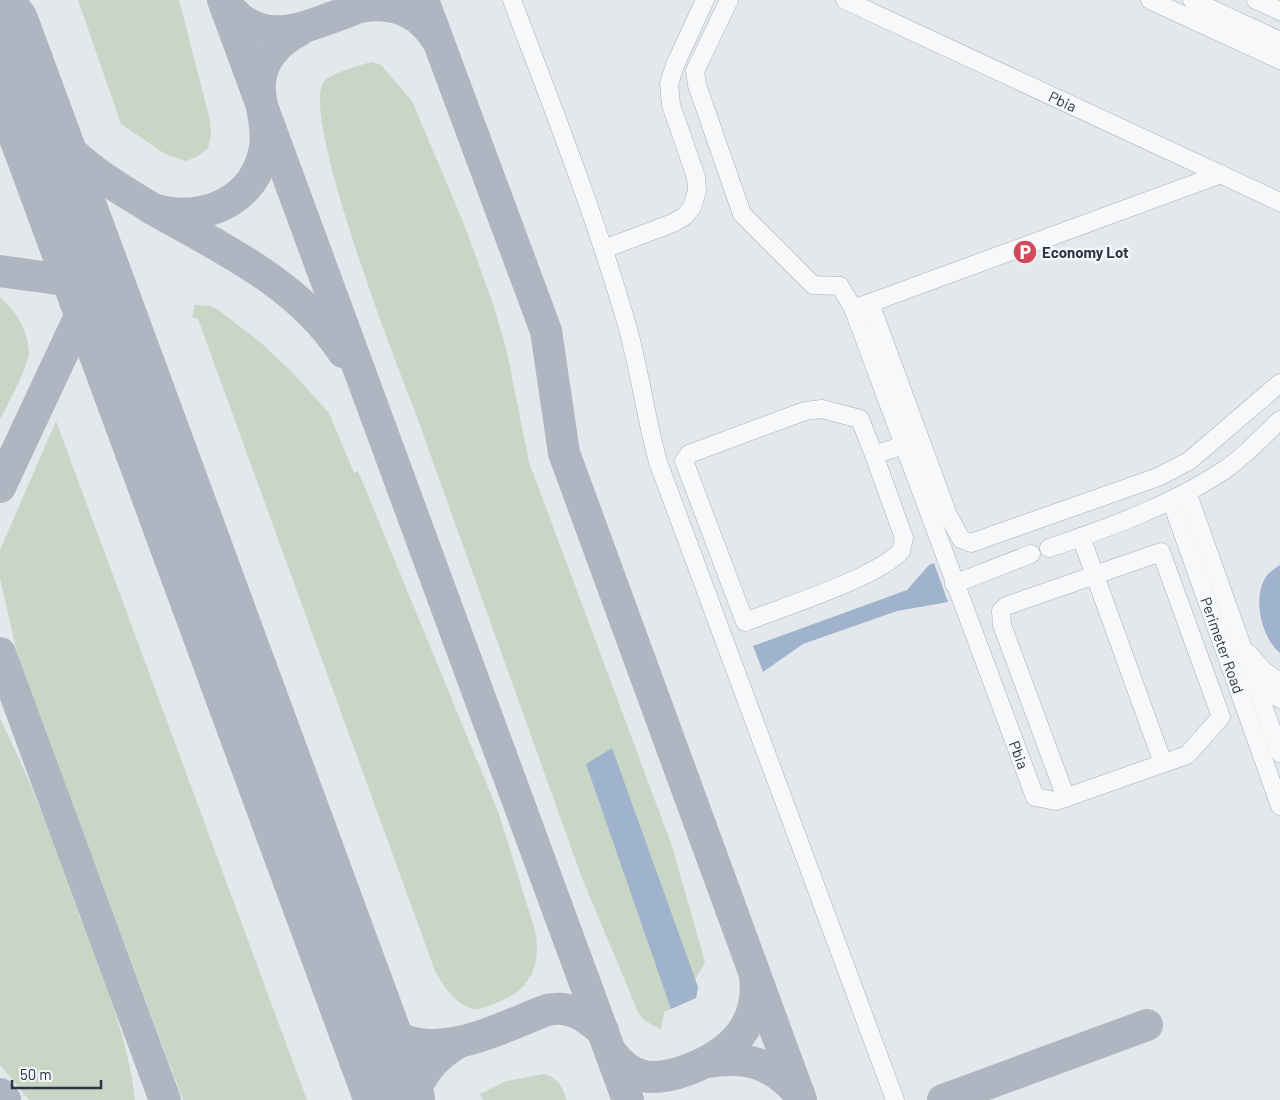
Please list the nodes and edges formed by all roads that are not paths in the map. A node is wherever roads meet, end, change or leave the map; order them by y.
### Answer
1 (512, 0) edge
2 (705, 0) edge
3 (729, 0) edge
4 (845, 0) edge
5 (1150, 0) edge
6 (1192, 0) edge
7 (1256, 0) edge
8 (1280, 11) edge
9 (1280, 41) edge
10 (1280, 60) edge
11 (1221, 174) junction
12 (1280, 202) edge
13 (604, 249) junction
14 (870, 303) junction
15 (854, 308) junction
16 (1280, 383) edge
17 (1280, 420) edge
18 (904, 445) junction
19 (874, 455) junction
20 (1179, 496) junction
21 (1081, 537) junction
22 (1049, 548) dead end
23 (1031, 554) dead end
24 (1095, 576) junction
25 (954, 584) junction
26 (1216, 625) junction
27 (1241, 641) junction
28 (1254, 682) junction
29 (1280, 682) edge
30 (1280, 699) edge
31 (1280, 753) edge
32 (1163, 763) junction
33 (1066, 798) junction
34 (1280, 806) edge
35 (895, 1100) edge

1 - 13 street
2 - 13 street
3 - 15 street, Pbia
4 - 11 street, Pbia
5 - 10 street
6 - 9 street
7 - 8 street
11 - 12 street, Pbia
11 - 14 street
13 - 35 street
14 - 15 street
14 - 16 street
15 - 18 street, Pbia
17 - 20 street
18 - 19 street
18 - 25 street, Pbia
19 - 19 street
20 - 21 street
20 - 26 street, Perimeter Road
20 - 27 street, Perimeter Road
21 - 22 street
21 - 24 street
23 - 25 street
24 - 32 street
24 - 32 street, Pbia
24 - 33 street
25 - 33 street, Pbia
26 - 28 street
26 - 34 street, Perimeter Road
27 - 28 street, Perimeter Road
27 - 29 street
28 - 30 street
28 - 31 street, Perimeter Road
32 - 33 street, Pbia

